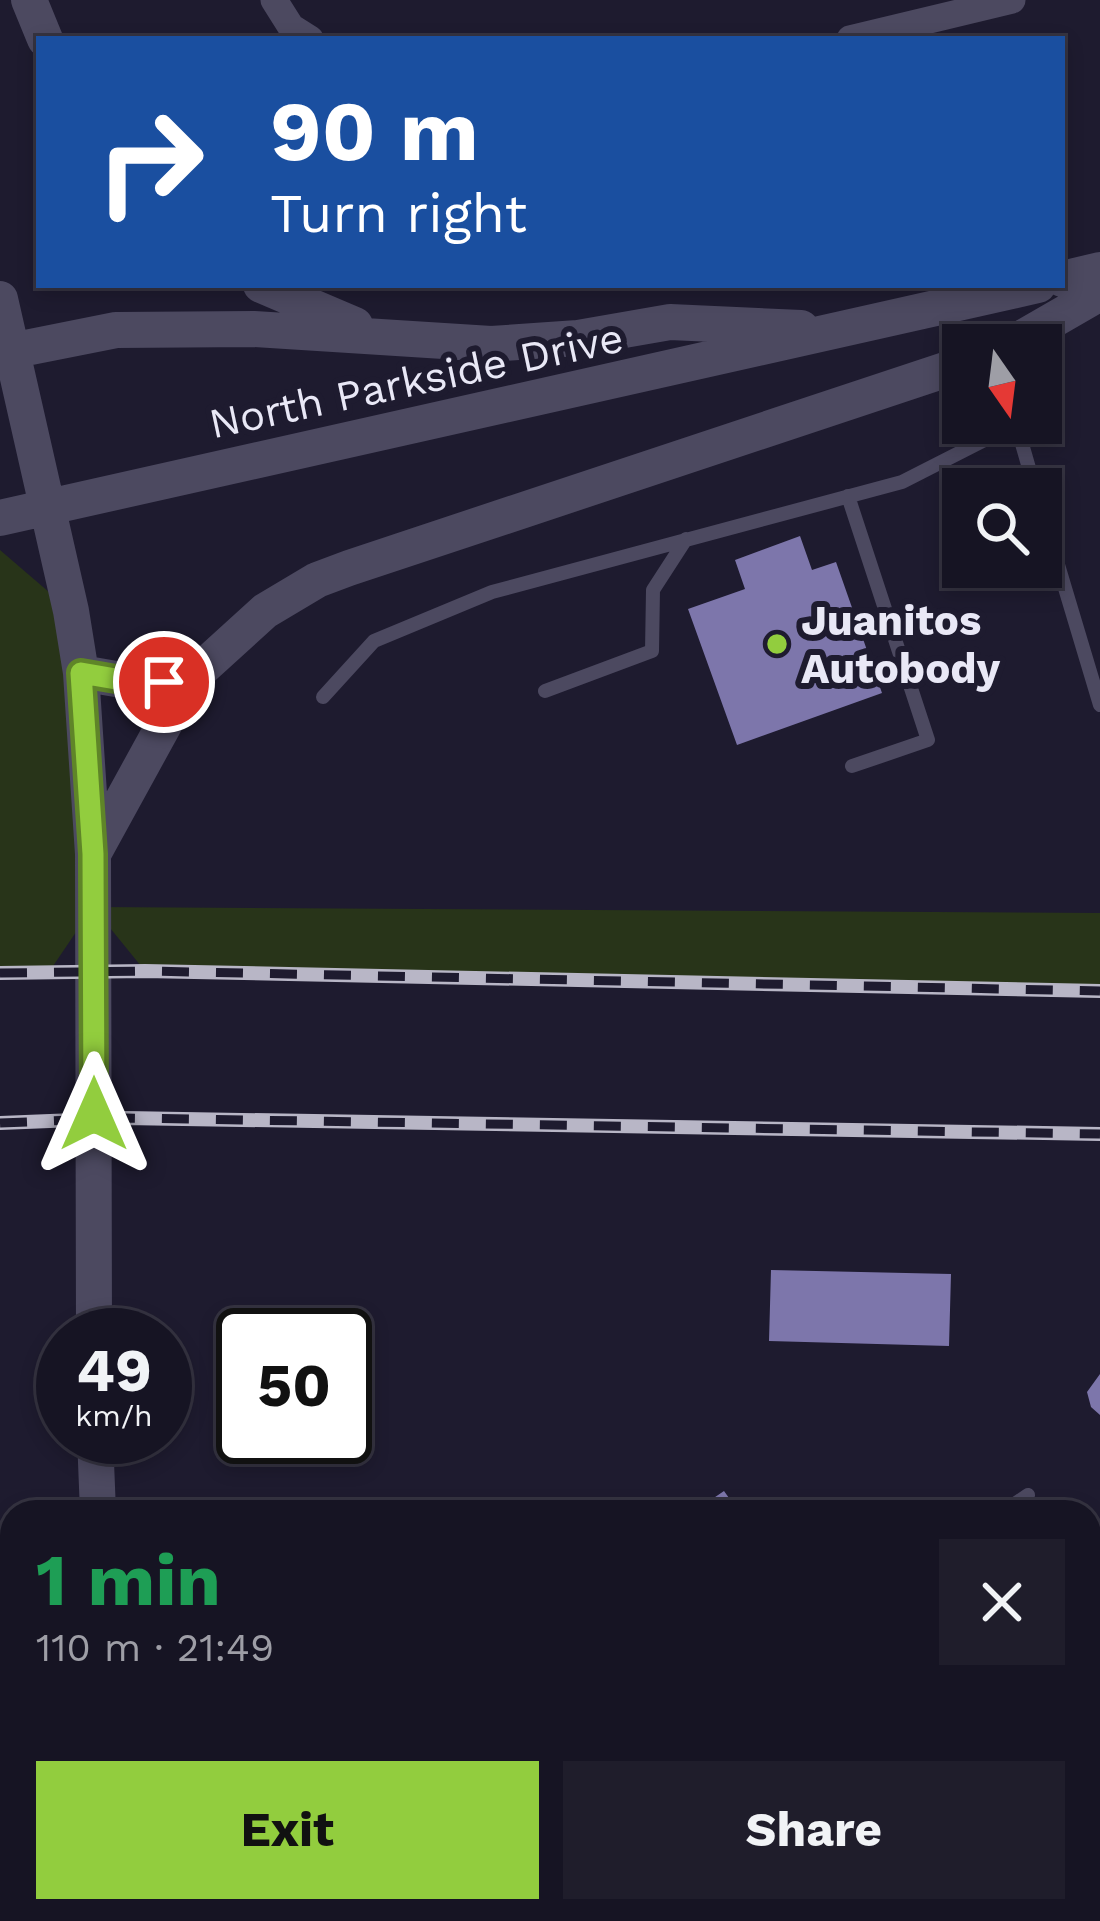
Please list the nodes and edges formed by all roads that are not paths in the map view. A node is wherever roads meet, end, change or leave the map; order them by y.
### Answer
1 (28, 0) edge
2 (274, 0) edge
3 (1012, 0) edge
4 (44, 36) edge
5 (306, 36) edge
6 (862, 36) edge
7 (1100, 270) edge
8 (1065, 278) edge
9 (268, 288) edge
10 (1026, 288) edge
11 (1100, 293) edge
12 (0, 299) edge
13 (1046, 324) edge
14 (852, 330) junction
15 (386, 338) junction
16 (6, 350) edge
17 (942, 371) edge
18 (975, 444) edge
19 (848, 496) junction
20 (0, 518) edge
21 (686, 539) junction
22 (1062, 578) edge
23 (81, 673) junction
24 (188, 681) junction
25 (545, 691) dead end
26 (323, 697) dead end
27 (1100, 705) edge
28 (852, 766) dead end
29 (93, 854) junction
30 (94, 1308) edge
31 (96, 1464) edge
32 (1028, 1495) dead end
33 (98, 1500) edge
34 (1021, 1500) edge

1 - 4 main road
2 - 5 street
3 - 6 street
7 - 8 main road
9 - 15 main road
10 - 14 main road
11 - 13 main road
12 - 16 main road
14 - 15 main road
14 - 20 main road, North Parkside Drive
15 - 16 main road
16 - 23 main road
17 - 24 main road
18 - 19 lane
19 - 21 lane
19 - 28 lane
21 - 25 lane
21 - 26 lane
22 - 27 lane
23 - 24 main road
23 - 29 main road
24 - 29 main road
29 - 30 main road
31 - 33 main road
32 - 34 lane

